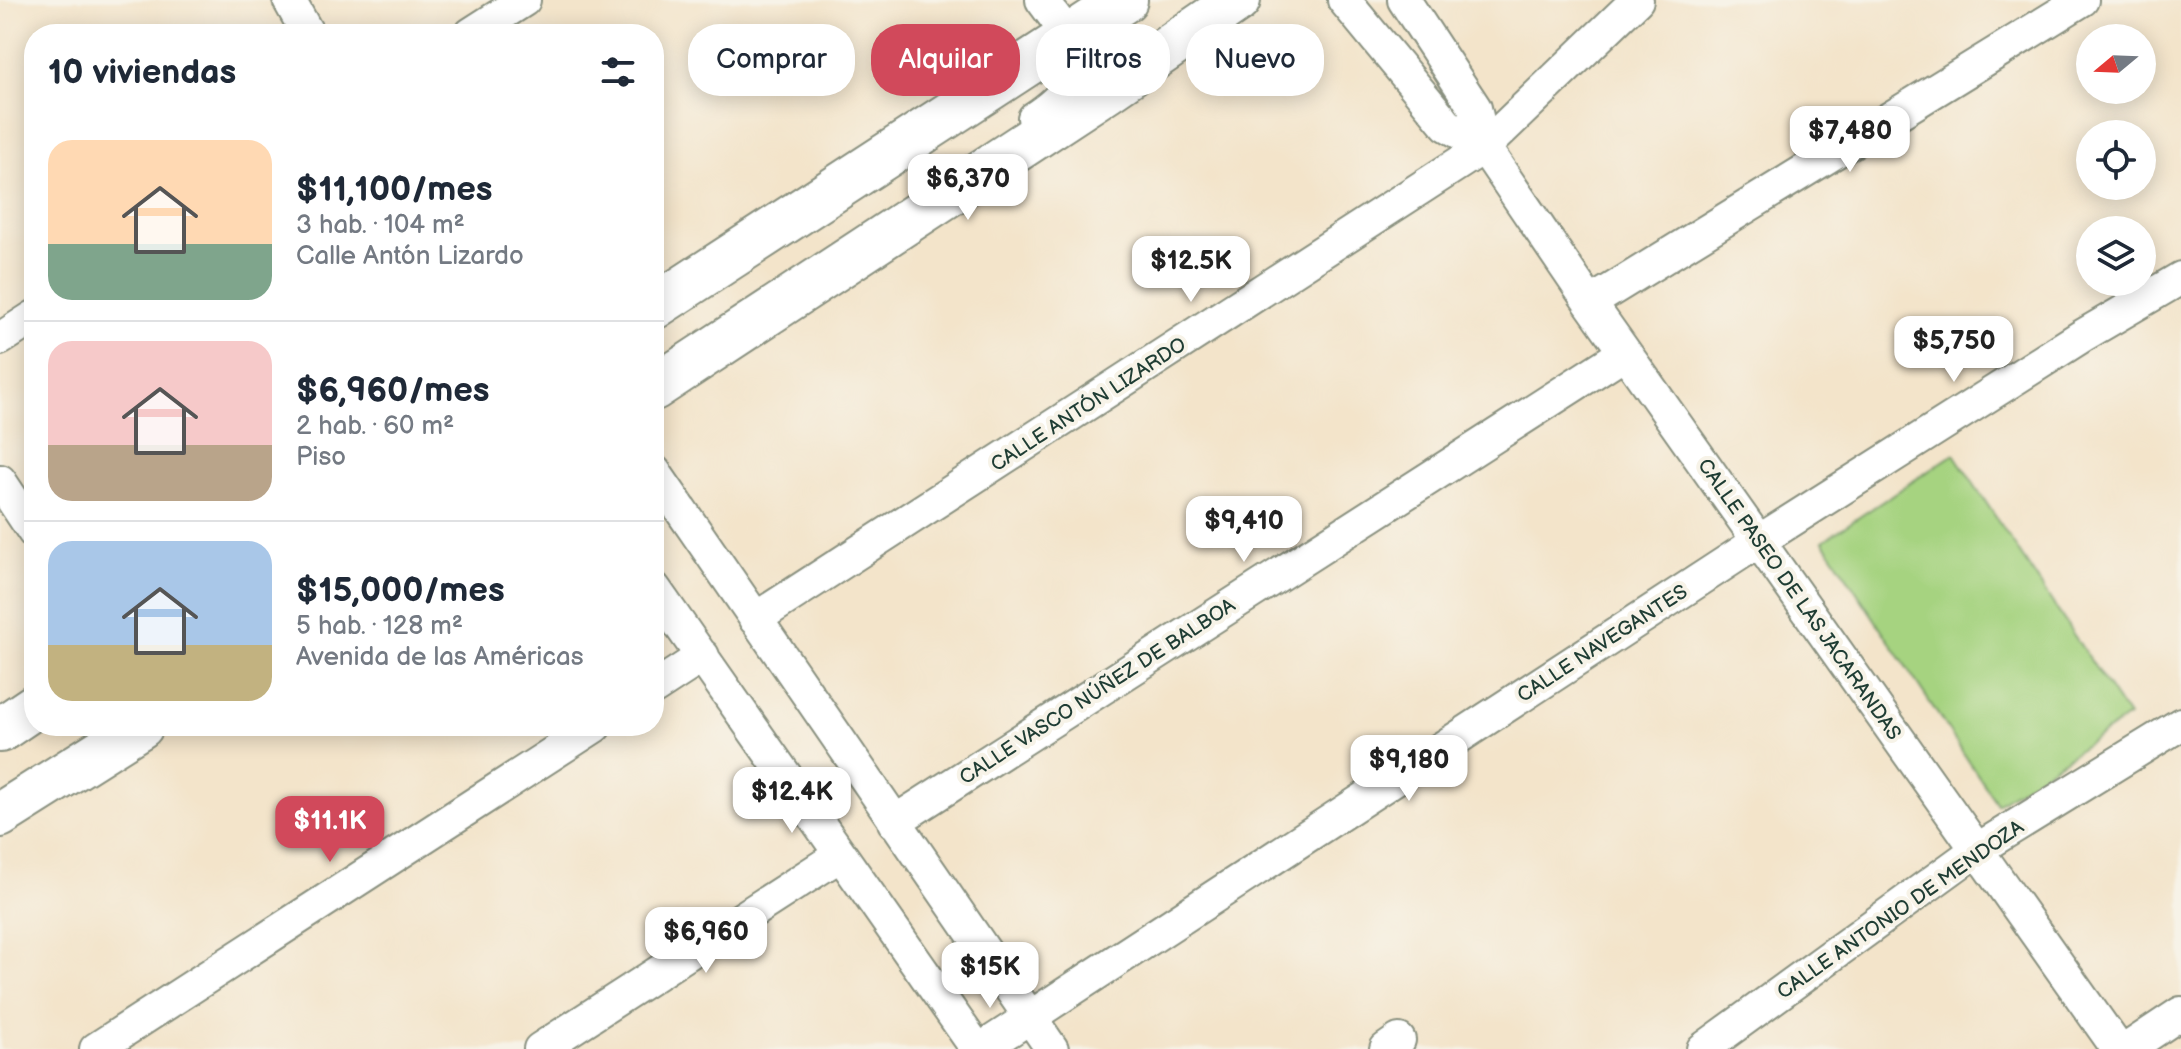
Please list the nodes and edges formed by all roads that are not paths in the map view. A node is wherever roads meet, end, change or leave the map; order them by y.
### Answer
1 (289, 0) edge
2 (524, 0) edge
3 (1042, 0) edge
4 (1125, 0) edge
5 (1238, 0) edge
6 (1344, 0) edge
7 (1404, 0) edge
8 (1637, 0) edge
9 (2082, 0) edge
10 (302, 24) edge
11 (487, 24) edge
12 (1061, 24) edge
13 (1088, 24) edge
14 (1170, 47) edge
15 (1036, 58) edge
16 (1062, 96) edge
17 (1098, 96) edge
18 (1484, 147) junction
19 (911, 219) junction
20 (768, 233) junction
21 (2181, 278) edge
22 (664, 301) edge
23 (1590, 303) junction
24 (664, 321) edge
25 (24, 323) edge
26 (0, 339) edge
27 (1624, 353) junction
28 (664, 381) edge
29 (0, 481) edge
30 (664, 486) edge
31 (24, 517) edge
32 (1759, 541) junction
33 (664, 602) edge
34 (755, 619) junction
35 (703, 656) junction
36 (664, 681) edge
37 (24, 714) edge
38 (2181, 724) edge
39 (0, 730) edge
40 (125, 736) edge
41 (580, 736) edge
42 (0, 815) edge
43 (894, 822) junction
44 (1978, 849) junction
45 (840, 855) junction
46 (2181, 1013) edge
47 (1029, 1018) junction
48 (96, 1049) edge
49 (540, 1049) edge
50 (979, 1049) edge
51 (1052, 1049) edge
52 (1703, 1049) edge
53 (2118, 1049) edge
54 (2127, 1049) edge

1 - 10 street
2 - 11 street
3 - 12 street
4 - 13 main road
5 - 14 main road
6 - 18 street, CALLE PASEO DE LAS JACARANDAS
7 - 18 street, CALLE PASEO DE LAS JACARANDAS
8 - 18 street, CALLE ANTÓN LIZARDO
9 - 23 street
15 - 20 main road
16 - 19 street
17 - 19 main road
18 - 23 street, CALLE PASEO DE LAS JACARANDAS
18 - 34 street, CALLE ANTÓN LIZARDO
19 - 28 main road
20 - 22 main road
20 - 24 street
21 - 32 street, CALLE NAVEGANTES
23 - 27 street, CALLE PASEO DE LAS JACARANDAS
25 - 26 street
27 - 32 street, CALLE PASEO DE LAS JACARANDAS
27 - 43 street, CALLE VASCO NÚÑEZ DE BALBOA
29 - 31 street
30 - 34 street
32 - 44 street, CALLE PASEO DE LAS JACARANDAS
32 - 47 street, CALLE NAVEGANTES
33 - 35 street
34 - 43 street
35 - 36 street
35 - 45 street
37 - 39 main road
38 - 44 street, CALLE ANTONIO DE MENDOZA
40 - 42 main road
41 - 48 street
43 - 47 street
44 - 52 street, CALLE ANTONIO DE MENDOZA
44 - 53 street, CALLE PASEO DE LAS JACARANDAS
45 - 49 street
45 - 50 street
46 - 54 street
47 - 50 street, CALLE NAVEGANTES
47 - 51 street

